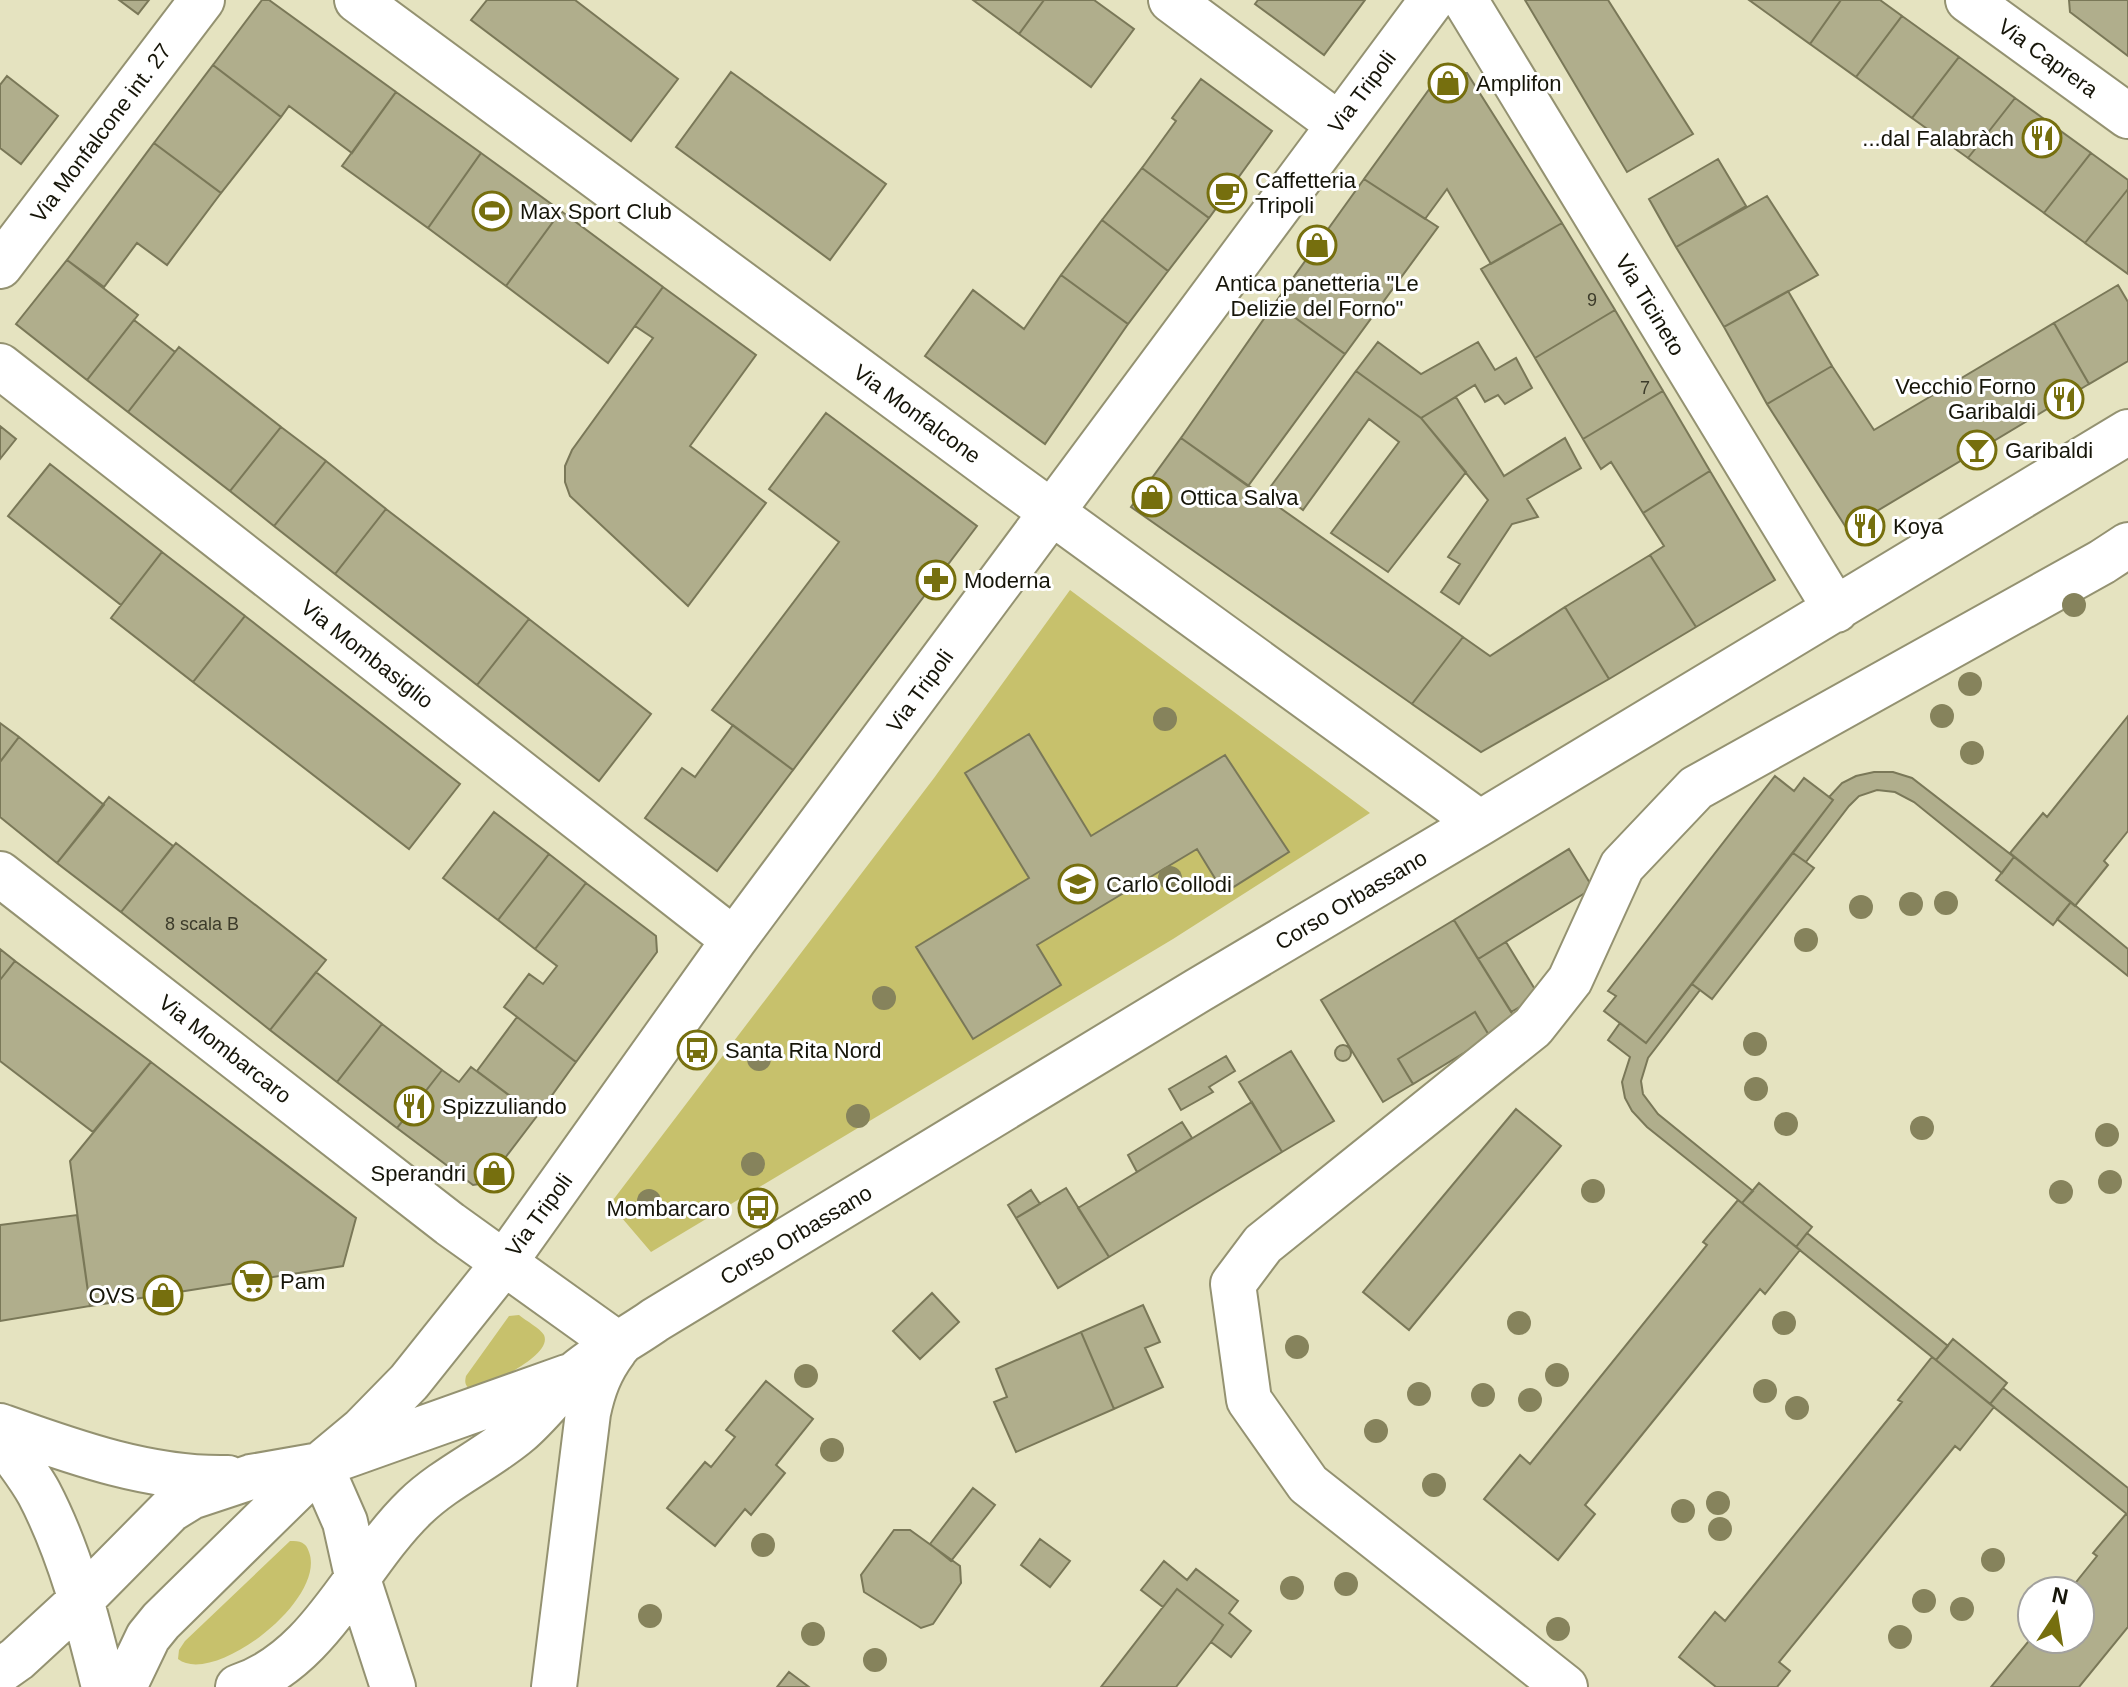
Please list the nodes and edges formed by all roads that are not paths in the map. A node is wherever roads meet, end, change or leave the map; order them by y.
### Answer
1 (202, 0) edge
2 (357, 0) edge
3 (1171, 0) edge
4 (1432, 0) edge
5 (1465, 0) edge
6 (1983, 4) edge
7 (2128, 116) edge
8 (1338, 124) junction
9 (0, 266) edge
10 (0, 366) edge
11 (2128, 432) edge
12 (1052, 510) junction
13 (2128, 545) edge
14 (1836, 610) junction
15 (1480, 823) junction
16 (0, 874) edge
17 (734, 940) junction
18 (504, 1263) junction
19 (619, 1345) junction
20 (577, 1373) junction
21 (409, 1382) junction
22 (0, 1426) edge
23 (0, 1437) edge
24 (383, 1443) junction
25 (320, 1465) junction
26 (251, 1477) junction
27 (345, 1522) junction
28 (357, 1576) junction
29 (80, 1601) junction
30 (0, 1671) edge
31 (104, 1687) edge
32 (124, 1687) edge
33 (238, 1687) edge
34 (393, 1687) edge
35 (554, 1687) edge
36 (1565, 1687) edge

1 - 9 street, Via Monfalcone int. 27
2 - 12 street, Via Monfalcone
3 - 8 street
4 - 8 street, Via Tripoli
5 - 14 street, Via Ticineto
6 - 7 street, Via Caprera
8 - 12 street, Via Tripoli
10 - 17 street, Via Mombasiglio
11 - 14 street, Corso Orbassano
12 - 15 street, Via Monfalcone
12 - 17 street, Via Tripoli
13 - 36 street
14 - 15 street, Corso Orbassano
15 - 19 street, Corso Orbassano
16 - 18 street, Via Mombarcaro
17 - 18 street, Via Tripoli
18 - 19 street, Via Mombarcaro
18 - 21 street, Via Tripoli
19 - 20 street, Corso Orbassano
19 - 35 street
20 - 24 street
20 - 28 street
21 - 24 street
21 - 25 street
22 - 26 street
23 - 29 street
24 - 25 street
24 - 27 street
25 - 26 street
25 - 27 street
25 - 32 street
26 - 29 street
27 - 28 street
28 - 33 street
28 - 34 street
29 - 30 street
29 - 31 street

